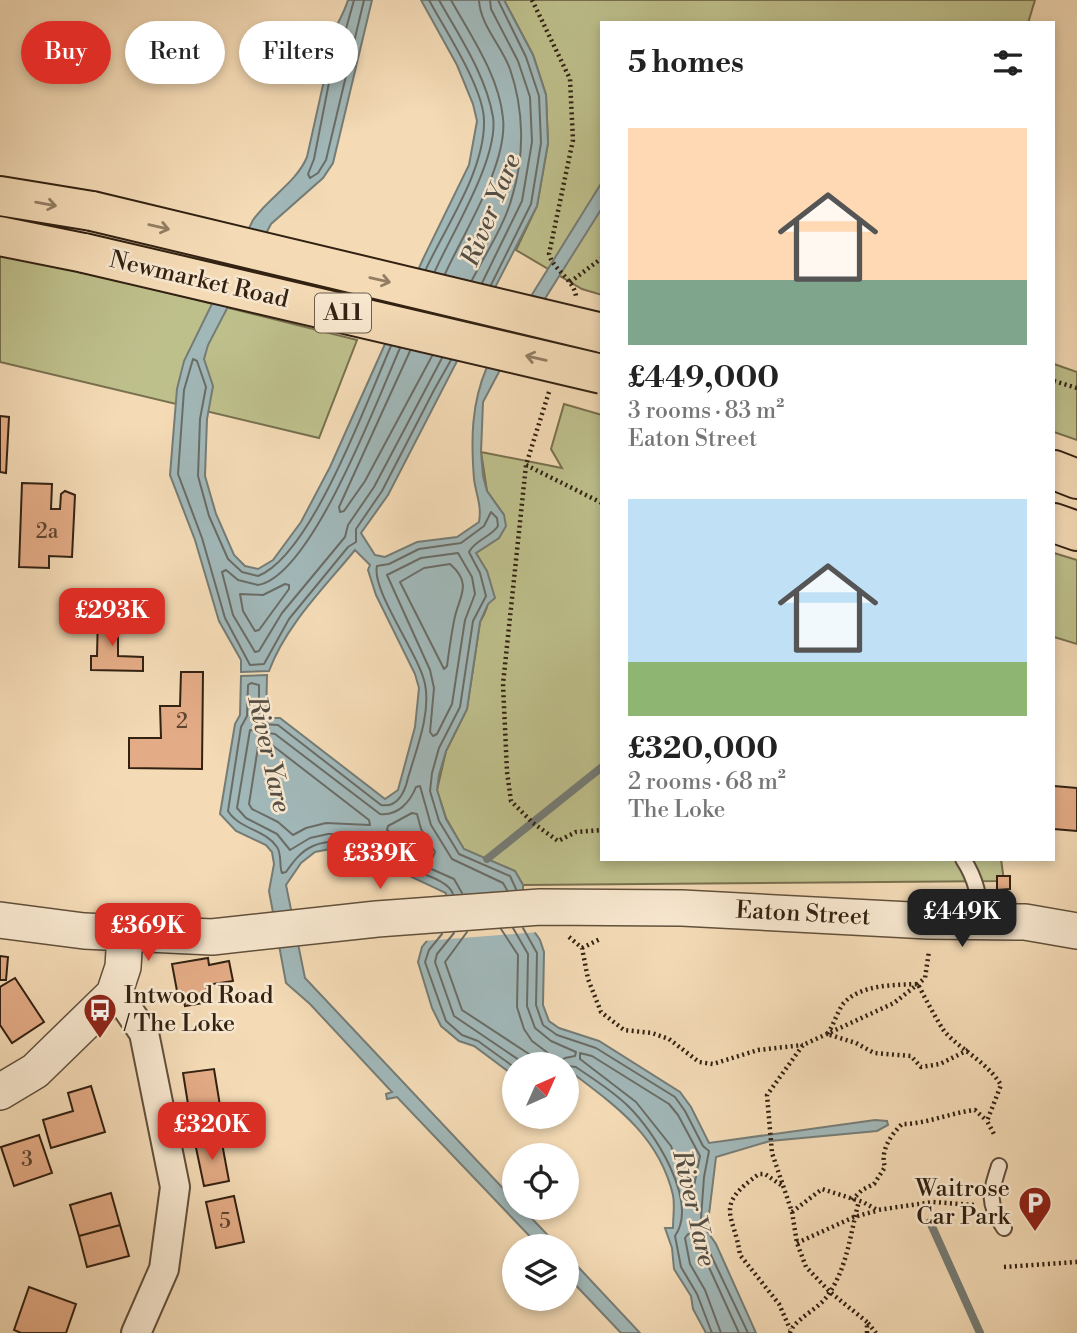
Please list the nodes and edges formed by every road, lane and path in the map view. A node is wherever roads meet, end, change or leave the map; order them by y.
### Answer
1 (532, 0) edge
2 (0, 196) edge
3 (0, 236) edge
4 (600, 260) edge
5 (566, 275) dead end
6 (570, 282) dead end
7 (600, 333) edge
8 (600, 374) edge
9 (1055, 381) edge
10 (1077, 388) edge
11 (1055, 470) edge
12 (1077, 479) edge
13 (600, 502) edge
14 (1055, 523) edge
15 (1077, 531) edge
16 (600, 830) edge
17 (964, 861) edge
18 (0, 920) edge
19 (980, 920) junction
20 (1077, 931) edge
21 (125, 934) junction
22 (582, 948) dead end
23 (929, 954) dead end
24 (918, 984) junction
25 (114, 994) junction
26 (827, 1034) junction
27 (803, 1045) junction
28 (968, 1051) junction
29 (0, 1092) edge
30 (987, 1121) junction
31 (995, 1136) dead end
32 (999, 1166) dead end
33 (782, 1185) junction
34 (852, 1200) junction
35 (859, 1201) junction
36 (992, 1203) junction
37 (877, 1210) junction
38 (792, 1212) junction
39 (854, 1217) junction
40 (1004, 1228) dead end
41 (797, 1244) junction
42 (1077, 1262) edge
43 (1004, 1267) dead end
44 (830, 1292) junction
45 (867, 1322) junction
46 (790, 1331) edge
47 (136, 1333) edge
48 (867, 1333) edge
49 (876, 1333) edge

1 - 5 path
2 -> 7 highway, Newmarket Road / A11, bridge
8 -> 3 highway, Newmarket Road / A11, bridge
4 - 6 path
9 - 10 path
11 - 12 highway
13 - 16 path
14 - 15 highway
17 - 19 lane
18 - 21 street
19 - 20 street, Eaton Street
19 - 21 street, Eaton Street
21 - 25 street
22 - 27 path
23 - 24 path
24 - 26 path
24 - 26 path
24 - 28 path
25 - 29 street
25 - 47 street
26 - 27 path
26 - 28 path
27 - 33 path
28 - 30 path
30 - 31 path
30 - 34 path
32 - 36 lane
33 - 38 path
33 - 46 path
34 - 35 path
34 - 38 path
35 - 37 path
35 - 39 path
36 - 37 path
36 - 40 lane
37 - 39 path
38 - 41 path
39 - 41 path
39 - 44 path
41 - 44 path
42 - 43 path
44 - 45 path
44 - 46 path
45 - 48 path
45 - 49 path

